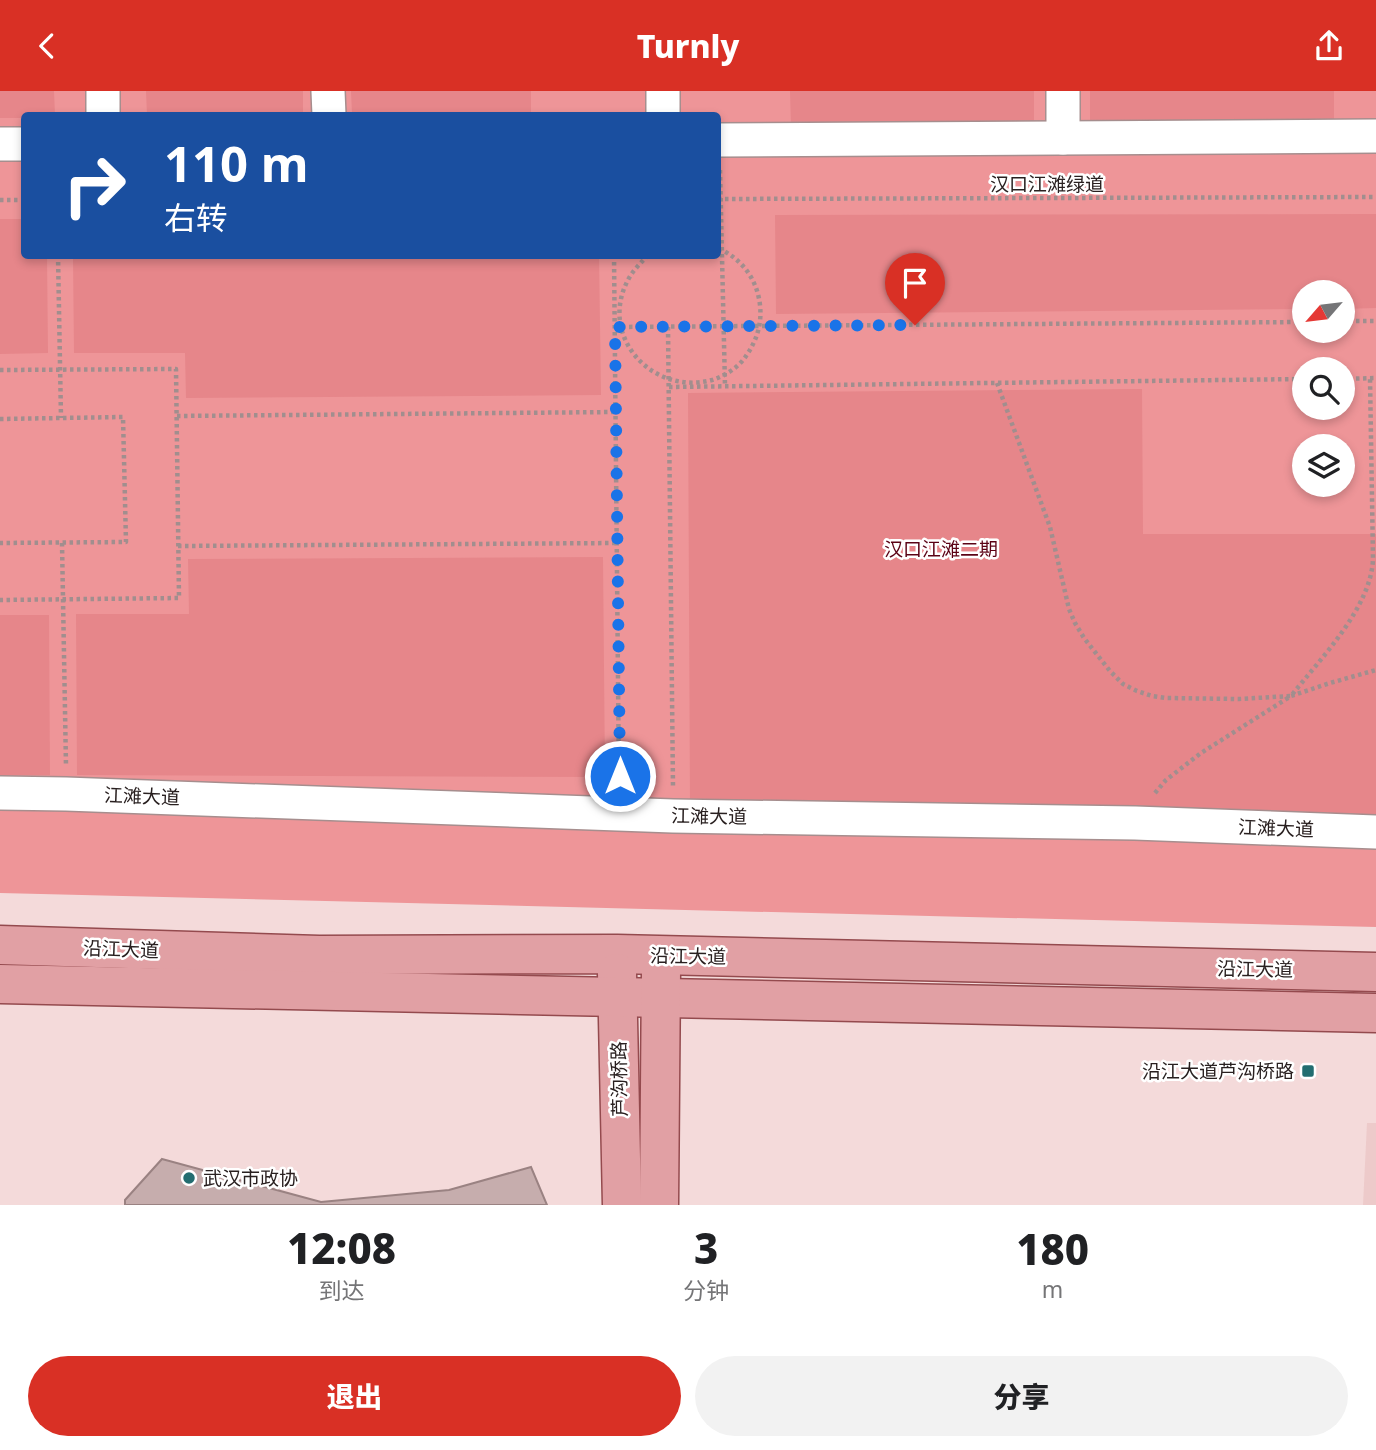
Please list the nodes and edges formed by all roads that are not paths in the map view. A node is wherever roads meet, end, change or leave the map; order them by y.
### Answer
1 (103, 91) edge
2 (328, 91) edge
3 (663, 91) edge
4 (1063, 91) edge
5 (103, 112) edge
6 (329, 112) edge
7 (663, 112) edge
8 (1376, 136) edge
9 (1063, 138) junction
10 (721, 140) edge
11 (0, 144) edge
12 (21, 144) edge
13 (0, 793) edge
14 (1376, 832) edge
15 (0, 945) edge
16 (617, 954) junction
17 (661, 955) junction
18 (1376, 972) edge
19 (0, 984) edge
20 (661, 997) junction
21 (617, 998) junction
22 (1376, 1013) edge
23 (622, 1205) edge
24 (659, 1205) edge

1 - 5 street
2 - 6 street
3 - 7 street
4 - 9 street
8 - 9 street
9 - 10 street
11 - 12 street
13 - 14 street, 江滩大道
15 - 16 main road, 沿江大道
16 - 17 main road, 沿江大道
16 - 21 main road, 芦沟桥路
17 - 18 main road, 沿江大道
17 - 20 main road, 芦沟桥路
19 - 21 main road, 沿江大道
20 - 21 main road, 沿江大道
20 - 22 main road, 沿江大道
20 - 24 main road, 芦沟桥路
21 - 23 main road, 芦沟桥路

